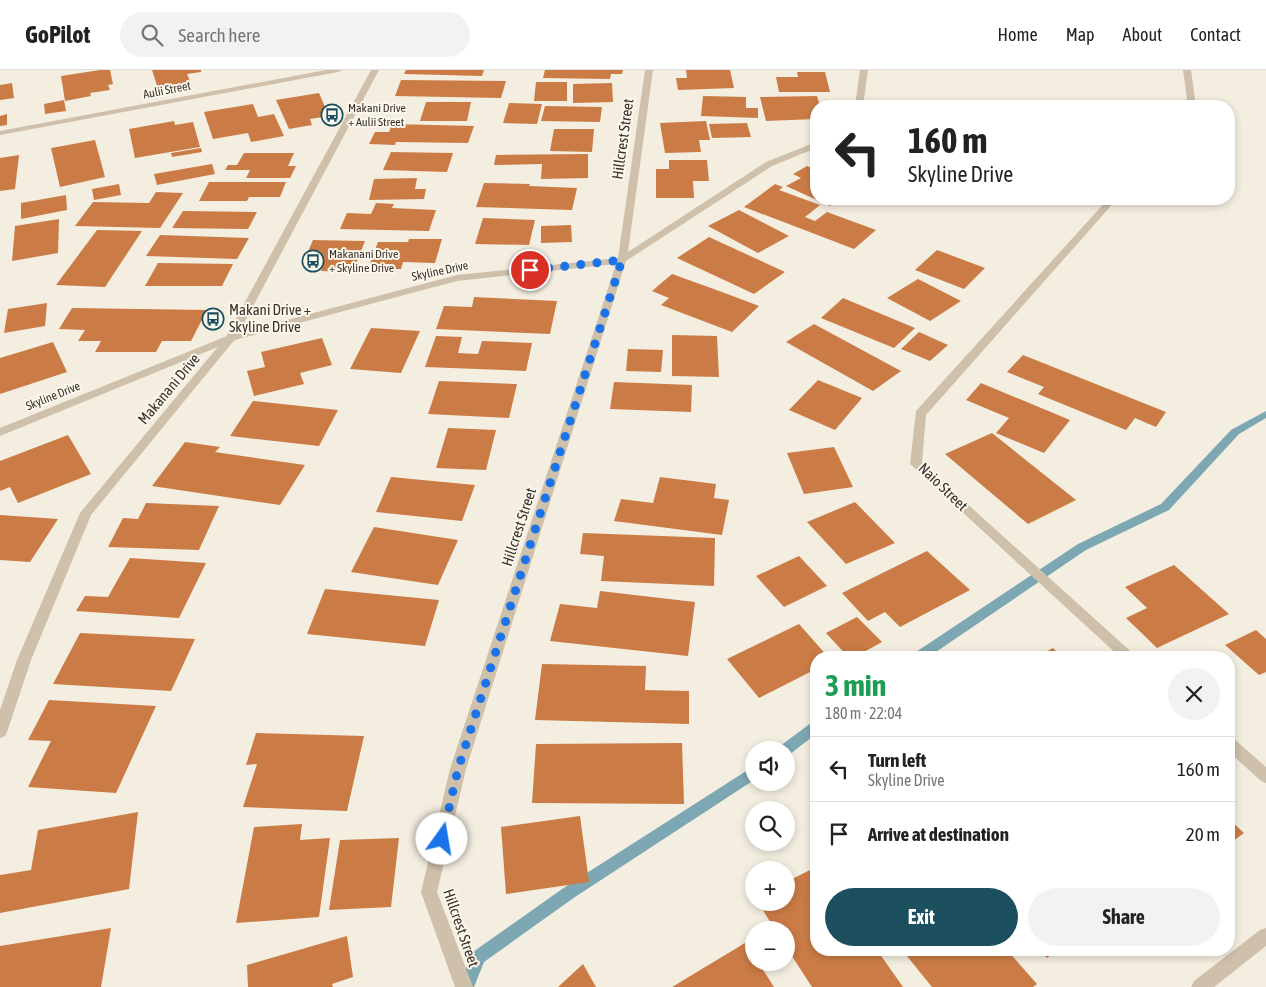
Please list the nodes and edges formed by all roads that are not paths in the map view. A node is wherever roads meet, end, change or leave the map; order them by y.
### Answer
1 (338, 70) edge
2 (375, 70) edge
3 (649, 70) edge
4 (864, 70) edge
5 (1187, 70) edge
6 (860, 100) edge
7 (1191, 100) edge
8 (0, 133) edge
9 (810, 147) edge
10 (1108, 205) edge
11 (622, 260) junction
12 (231, 338) junction
13 (0, 432) edge
14 (1123, 651) edge
15 (0, 732) edge
16 (1235, 748) edge
17 (1266, 776) edge
18 (1266, 936) edge
19 (464, 987) edge
20 (1200, 987) edge

1 - 8 street, Aulii Street
2 - 12 street, Makanani Drive
3 - 11 street, Hillcrest Street
4 - 6 street
5 - 7 street
9 - 11 street, Skyline Drive
10 - 14 street, Naio Street
11 - 12 street, Skyline Drive
11 - 19 street, Hillcrest Street
12 - 13 street, Skyline Drive
12 - 15 street, Makanani Drive
16 - 17 street
18 - 20 street

